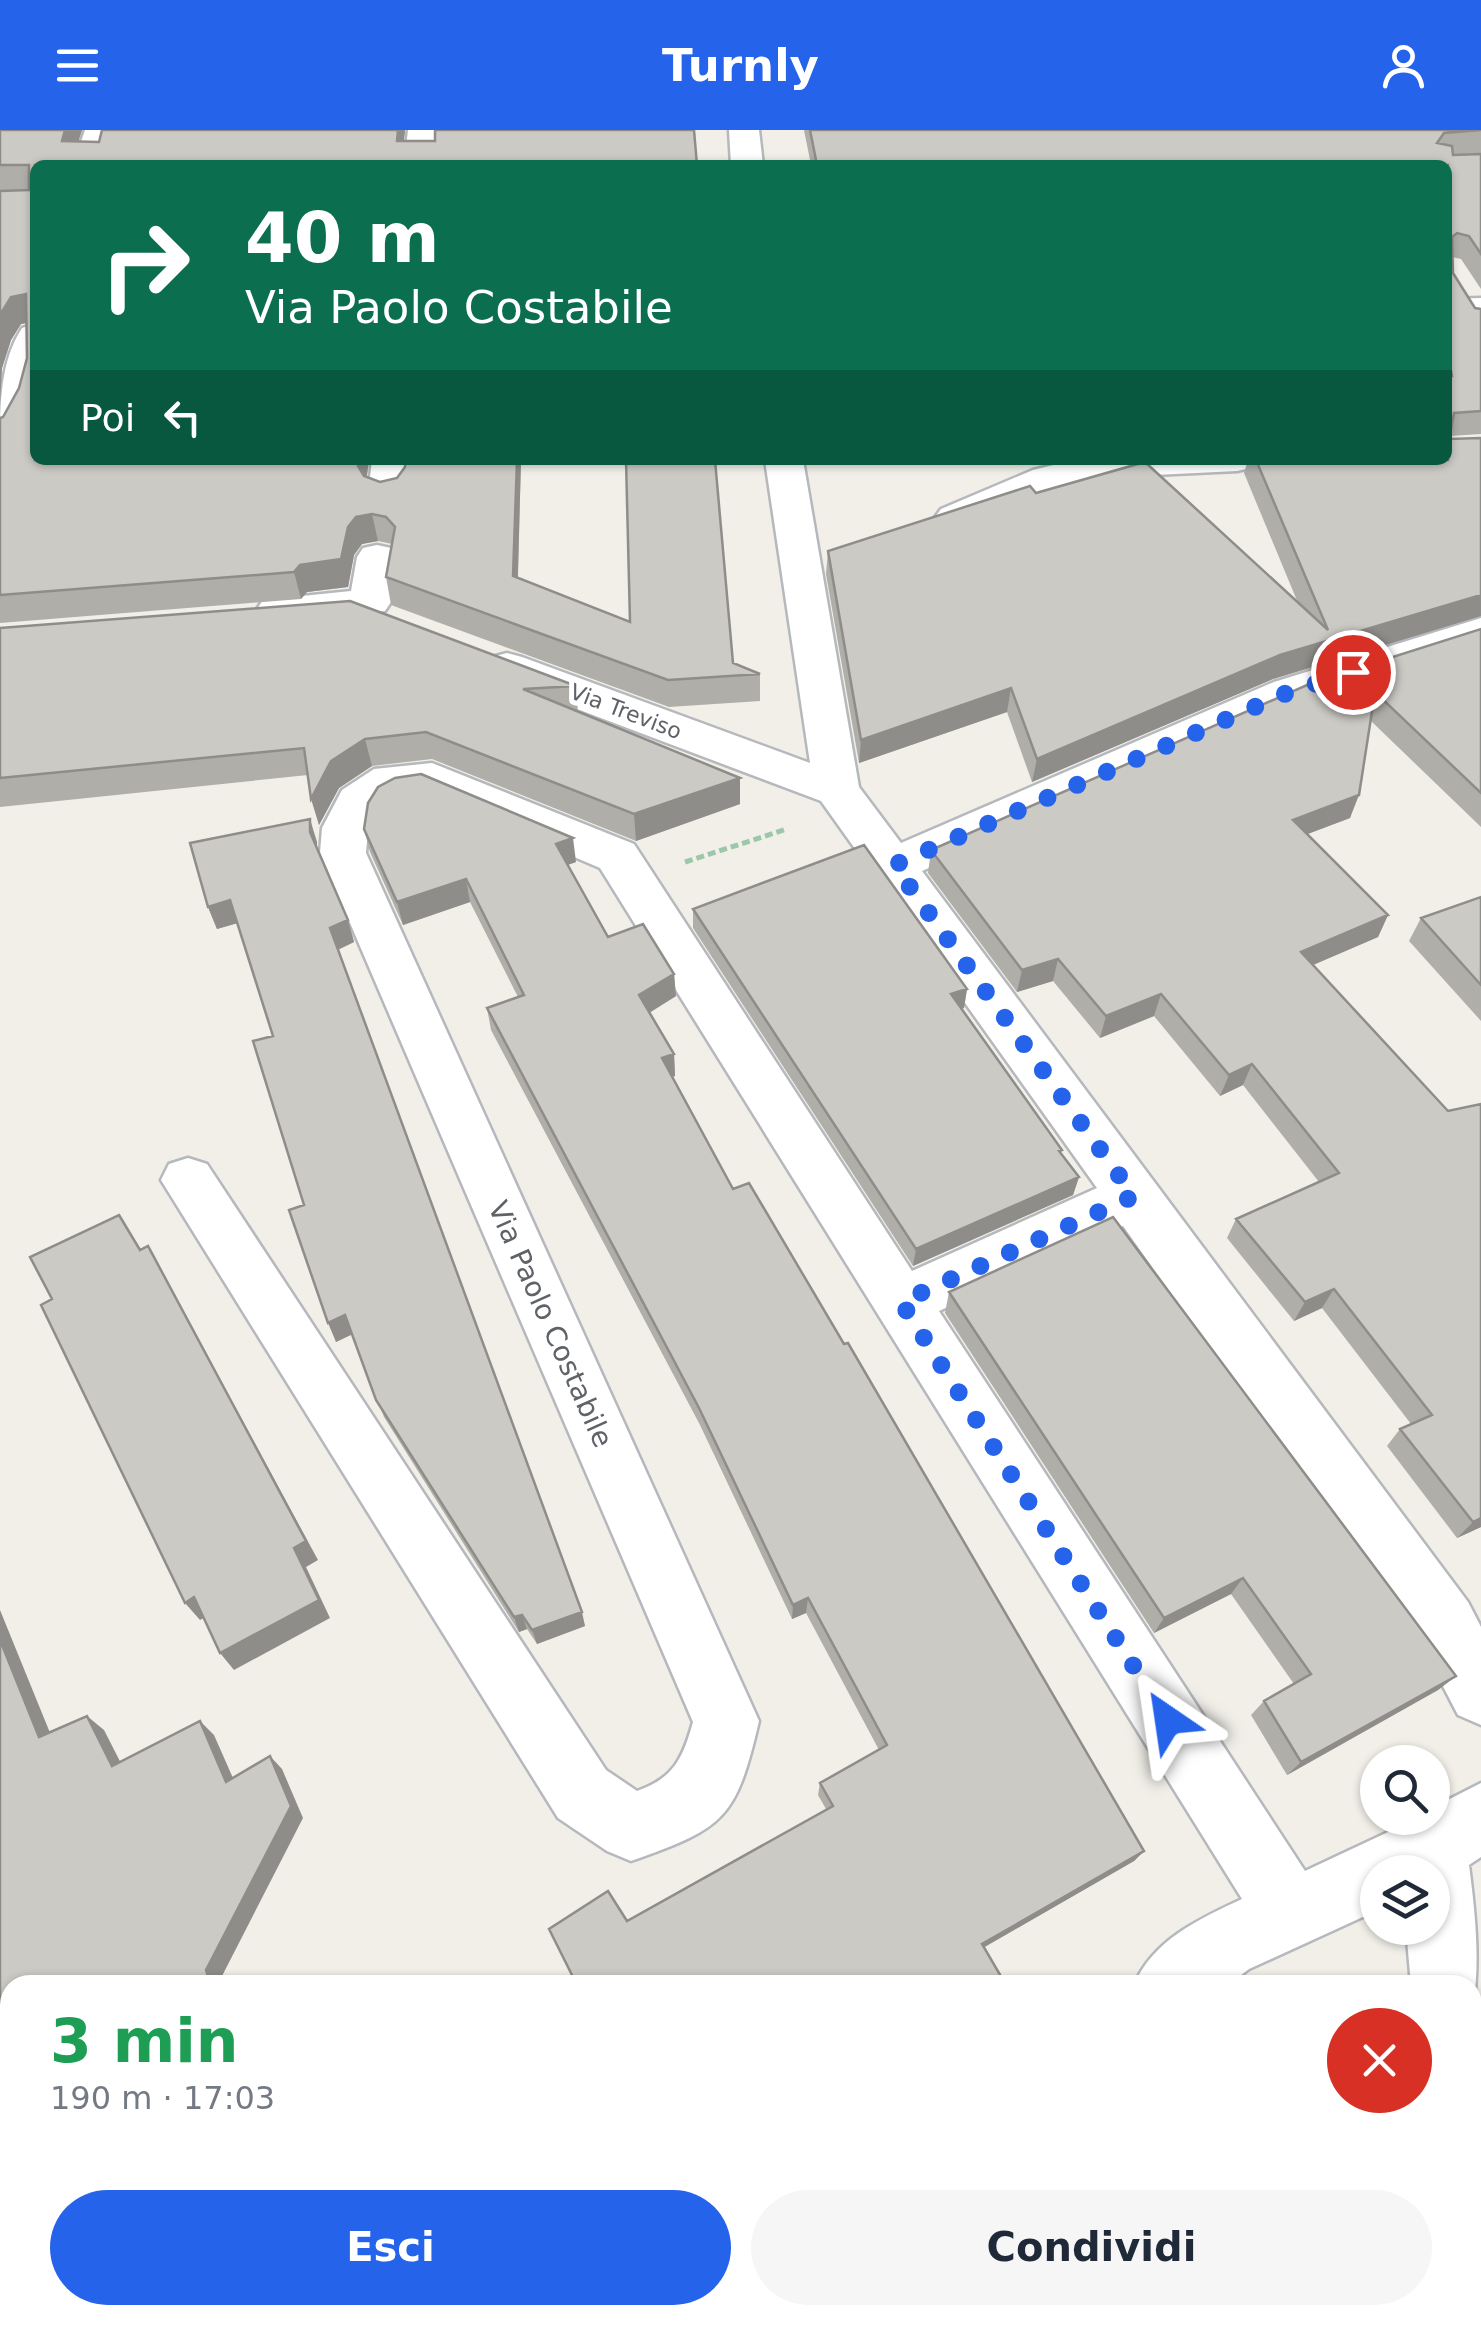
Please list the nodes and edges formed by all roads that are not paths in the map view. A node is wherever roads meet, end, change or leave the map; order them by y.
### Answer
1 (100, 130) edge
2 (423, 130) edge
3 (744, 130) edge
4 (91, 160) edge
5 (420, 160) edge
6 (746, 160) edge
7 (1452, 278) edge
8 (1470, 312) edge
9 (30, 313) edge
10 (0, 316) edge
11 (0, 336) edge
12 (26, 352) edge
13 (0, 433) edge
14 (786, 465) edge
15 (1133, 465) edge
16 (914, 531) edge
17 (377, 558) edge
18 (398, 626) edge
19 (1481, 631) edge
20 (471, 653) edge
21 (844, 799) junction
22 (894, 865) junction
23 (188, 1180) dead end
24 (1134, 1196) junction
25 (901, 1302) junction
26 (1463, 1613) edge
27 (1481, 1692) edge
28 (1418, 1853) edge
29 (1291, 1913) junction
30 (1183, 1975) edge
31 (1446, 1975) edge

1 - 4 street
2 - 5 street
3 - 6 street
7 - 8 street
9 - 10 street
11 - 12 street
12 - 13 street
14 - 21 street
15 - 16 street
17 - 18 street
19 - 22 street
20 - 21 street, Via Treviso
21 - 22 street
22 - 24 street
23 - 25 street, Via Paolo Costabile
24 - 25 street
24 - 26 street
25 - 29 street, Via Paolo Costabile
26 - 27 street
28 - 29 street
28 - 31 street
29 - 30 street

